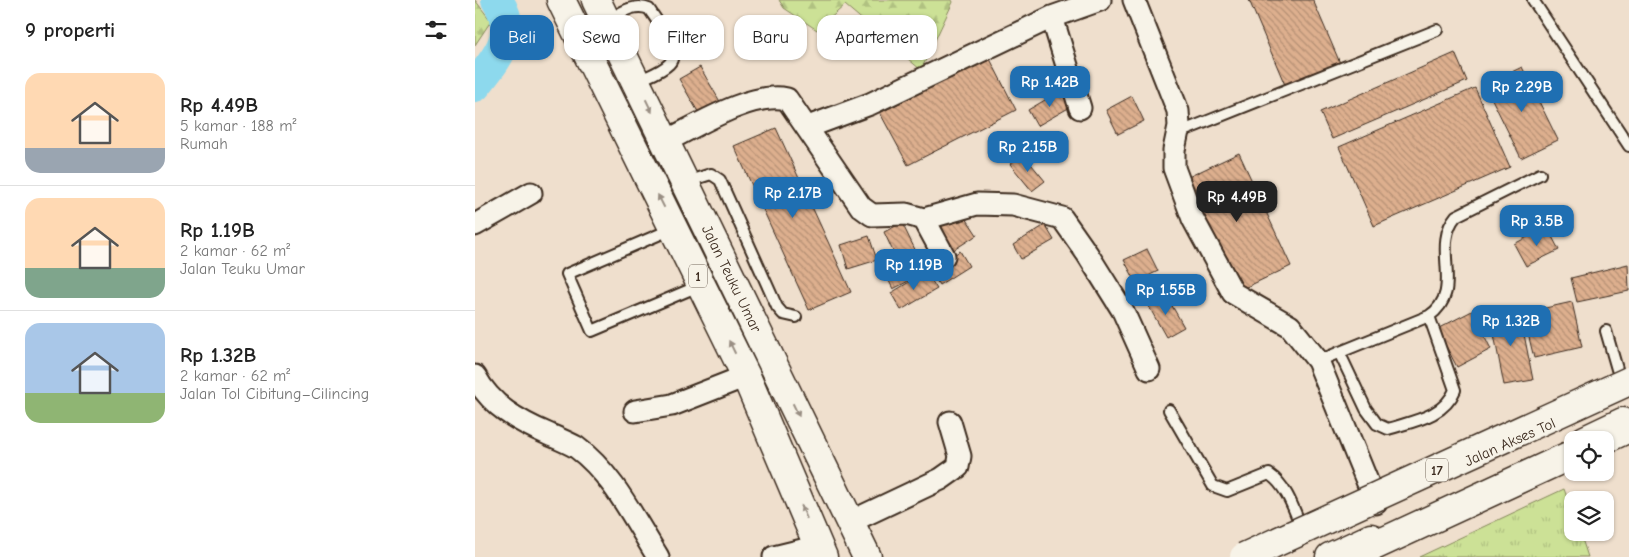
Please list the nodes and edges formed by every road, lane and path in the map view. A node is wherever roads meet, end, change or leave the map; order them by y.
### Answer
1 (561, 0) edge
2 (1100, 0) edge
3 (1135, 0) edge
4 (1533, 0) edge
5 (601, 10) edge
6 (1052, 17) junction
7 (1437, 30) dead end
8 (637, 81) junction
9 (1080, 108) dead end
10 (809, 127) junction
11 (1178, 133) junction
12 (666, 140) junction
13 (1629, 146) edge
14 (1540, 174) dead end
15 (686, 182) junction
16 (531, 193) dead end
17 (925, 219) junction
18 (475, 225) edge
19 (675, 228) junction
20 (713, 243) junction
21 (688, 255) junction
22 (943, 256) dead end
23 (702, 284) junction
24 (1429, 316) junction
25 (796, 318) dead end
26 (1606, 331) dead end
27 (1339, 352) junction
28 (1318, 361) junction
29 (1149, 369) dead end
30 (475, 376) edge
31 (746, 376) junction
32 (1627, 387) edge
33 (1169, 410) dead end
34 (635, 411) dead end
35 (1629, 420) edge
36 (951, 422) dead end
37 (1629, 428) edge
38 (1605, 431) edge
39 (1614, 435) edge
40 (1564, 450) edge
41 (1564, 458) edge
42 (1376, 503) junction
43 (850, 522) junction
44 (1304, 535) junction
45 (821, 552) edge
46 (658, 557) edge
47 (774, 557) edge
48 (867, 557) edge
49 (1244, 557) edge
50 (1254, 557) edge
51 (1329, 557) edge
52 (1349, 557) edge

19 -> 1 main road, Jalan Teuku Umar / 1
2 - 6 street
3 - 11 street
4 - 13 lane
5 - 8 main road, Jalan Teuku Umar / 1
5 - 8 lane
6 - 9 street
6 - 10 street
7 - 11 lane
8 -> 12 main road, Jalan Teuku Umar / 1
10 - 12 street
10 - 17 street
11 - 28 street
12 - 15 main road, Jalan Teuku Umar / 1
14 - 24 lane
15 - 20 main road, Jalan Teuku Umar / 1
15 - 25 lane
16 - 18 street
17 - 22 street
17 - 29 street
19 - 21 main road, Jalan Teuku Umar / 1
19 - 23 lane
20 - 21 main road
20 -> 43 main road, Jalan Teuku Umar / 1
21 - 23 main road, Jalan Teuku Umar / 1
31 -> 23 main road, Jalan Teuku Umar / 1
24 - 27 lane
24 - 27 lane
26 - 32 lane
27 - 28 lane
28 - 42 street
30 - 46 street
31 - 34 street
45 -> 31 main road, Jalan Teuku Umar / 1
32 - 42 main road, Jalan Akses Tol
32 - 49 main road, 17, bridge
33 - 44 lane
35 - 38 main road
36 - 43 street
37 - 39 main road
40 - 51 main road, Jalan Akses Tol
41 - 52 main road
42 - 44 main road, Jalan Akses Tol
43 - 48 main road, Jalan Teuku Umar / 1
44 - 50 main road, Jalan Akses Tol
45 - 47 street

